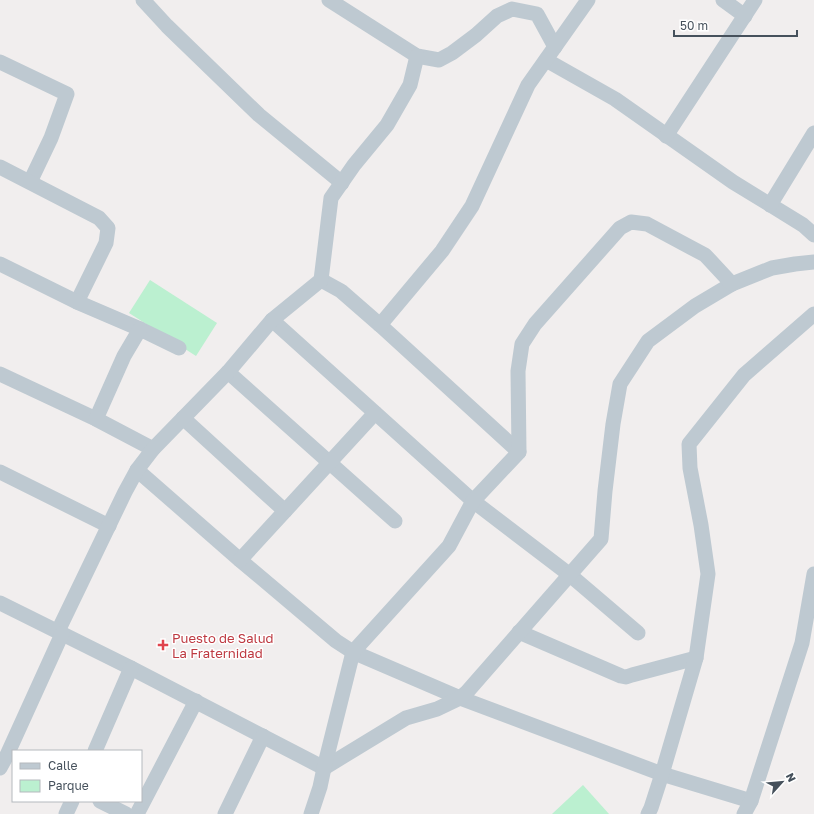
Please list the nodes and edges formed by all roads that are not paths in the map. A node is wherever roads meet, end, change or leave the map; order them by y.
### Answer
1 (143, 0) edge
2 (329, 0) edge
3 (588, 0) edge
4 (724, 0) edge
5 (755, 0) edge
6 (745, 16) junction
7 (555, 47) junction
8 (417, 56) junction
9 (546, 60) junction
10 (0, 62) edge
11 (814, 133) edge
12 (666, 136) junction
13 (0, 167) edge
14 (30, 182) junction
15 (342, 183) junction
16 (770, 205) junction
17 (814, 235) edge
18 (814, 262) edge
19 (0, 264) edge
20 (321, 280) junction
21 (732, 284) junction
22 (77, 302) junction
23 (814, 314) edge
24 (272, 320) junction
25 (380, 325) junction
26 (140, 329) junction
27 (179, 348) dead end
28 (228, 372) junction
29 (0, 374) edge
30 (375, 413) junction
31 (183, 418) junction
32 (96, 419) junction
33 (153, 449) junction
34 (519, 452) junction
35 (330, 462) junction
36 (137, 470) junction
37 (0, 472) edge
38 (473, 501) junction
39 (285, 511) junction
40 (395, 521) dead end
41 (109, 526) junction
42 (240, 560) junction
43 (814, 574) edge
44 (570, 575) junction
45 (1, 606) edge
46 (519, 632) junction
47 (60, 633) junction
48 (638, 634) dead end
49 (353, 652) junction
50 (696, 658) junction
51 (131, 668) junction
52 (460, 698) junction
53 (196, 701) junction
54 (263, 736) junction
55 (95, 750) edge
56 (5, 758) edge
57 (324, 768) junction
58 (662, 774) junction
59 (72, 802) edge
60 (102, 802) edge
61 (748, 808) edge
62 (66, 814) edge
63 (126, 814) edge
64 (137, 814) edge
65 (224, 814) edge
66 (311, 814) edge
67 (648, 814) edge

1 - 15 street
2 - 8 street
3 - 7 street
4 - 6 street
5 - 6 street
6 - 12 street
7 - 8 street
7 - 9 street
8 - 15 street
9 - 12 street
9 - 25 street
10 - 14 street
11 - 16 street
12 - 16 street
13 - 14 street
14 - 22 street
15 - 20 street
16 - 17 street
18 - 21 street
19 - 22 street
20 - 24 street
20 - 25 street
21 - 34 street
21 - 44 street
22 - 26 street
23 - 50 street
24 - 28 street
24 - 30 street
25 - 34 street
26 - 27 street
26 - 32 street
28 - 31 street
28 - 35 street
29 - 32 street
30 - 35 street
30 - 38 street
31 - 33 street
31 - 39 street
32 - 33 street
33 - 36 street
34 - 38 street
35 - 39 street
35 - 40 street
36 - 41 street
36 - 42 street
37 - 41 street
38 - 44 street
38 - 49 street
39 - 42 street
41 - 47 street
42 - 49 street
43 - 61 street
44 - 46 street
44 - 48 street
45 - 47 street
46 - 50 street
46 - 52 street
47 - 51 street
47 - 56 street
49 - 52 street
49 - 57 street
50 - 58 street
51 - 53 street
51 - 55 street
52 - 57 street
52 - 58 street
53 - 54 street
53 - 64 street
54 - 57 street
54 - 65 street
57 - 66 street
58 - 61 street
58 - 67 street
59 - 62 street
60 - 63 street

